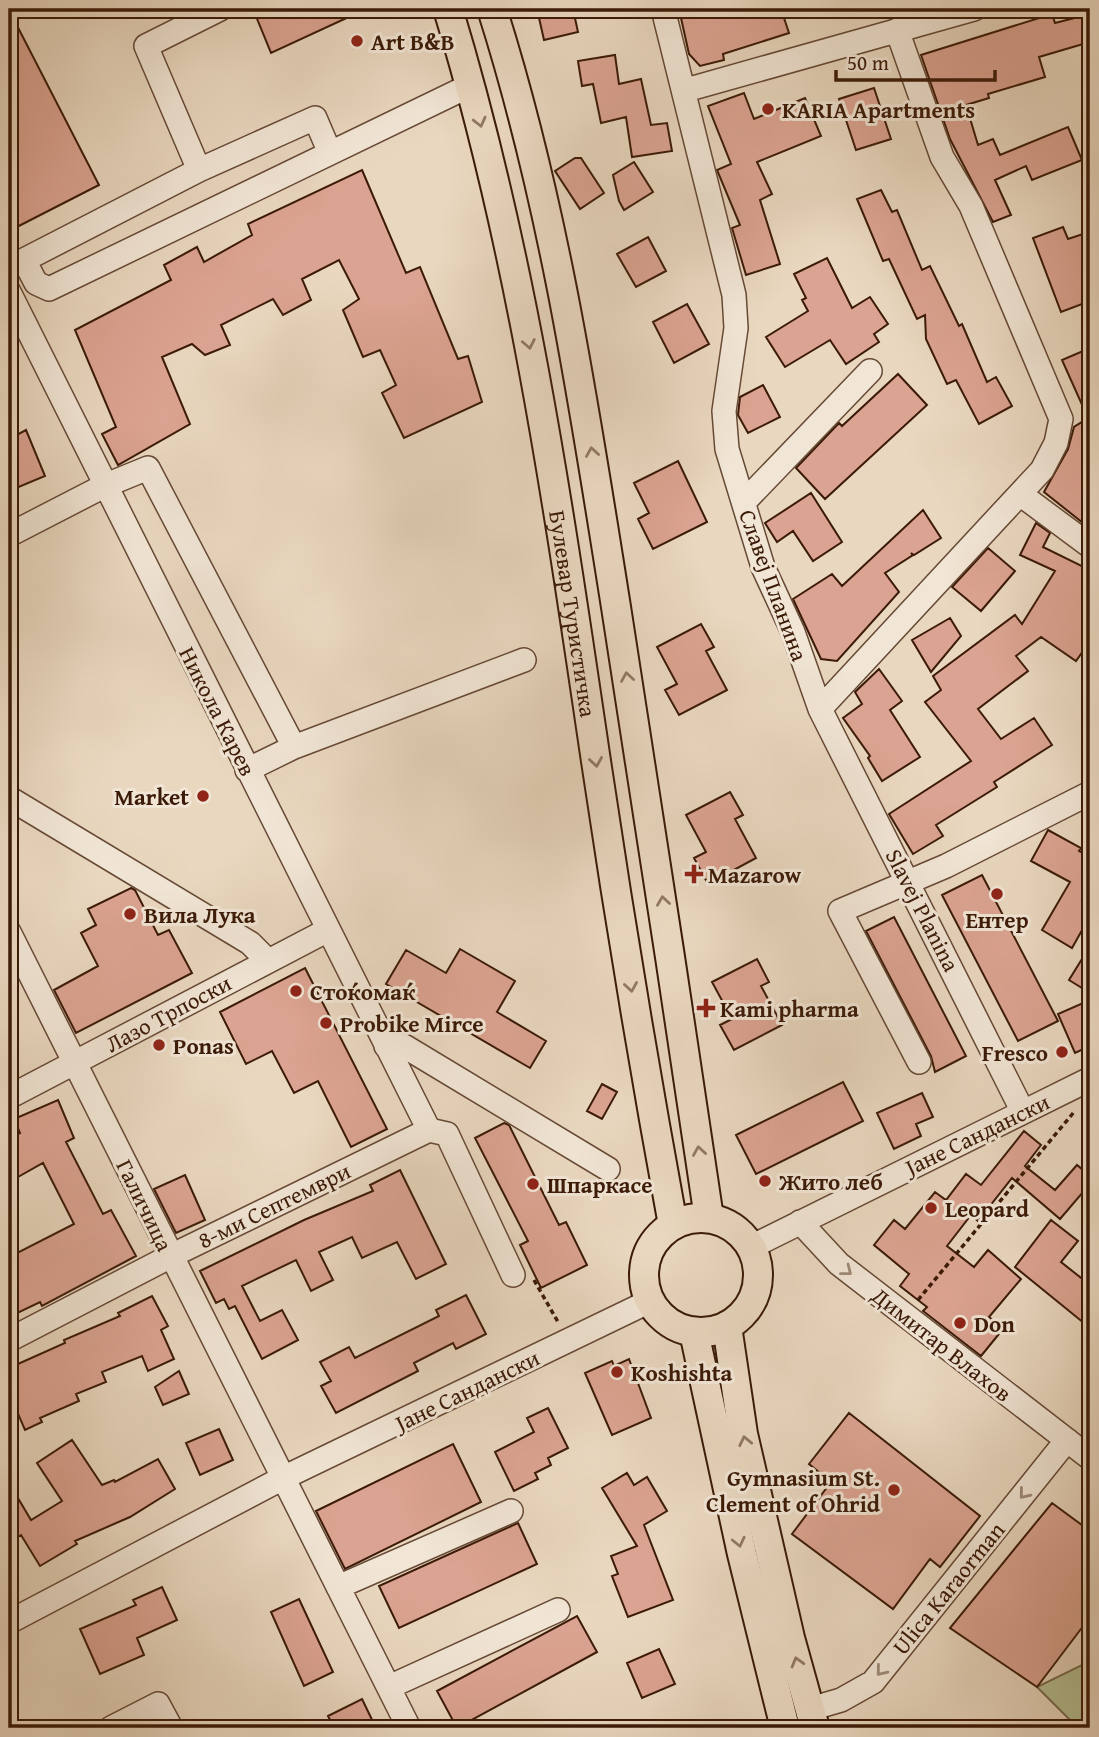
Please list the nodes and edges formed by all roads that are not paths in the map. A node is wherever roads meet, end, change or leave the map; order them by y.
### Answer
1 (220, 9) edge
2 (448, 9) edge
3 (492, 9) edge
4 (663, 9) edge
5 (974, 9) edge
6 (897, 30) junction
7 (471, 85) junction
8 (685, 90) junction
9 (330, 153) junction
10 (198, 170) junction
11 (16, 264) edge
12 (9, 292) edge
13 (870, 371) dead end
14 (104, 486) junction
15 (1020, 494) junction
16 (744, 502) junction
17 (9, 535) edge
18 (1090, 546) edge
19 (524, 660) dead end
20 (820, 709) junction
21 (295, 747) junction
22 (247, 770) junction
23 (1090, 793) edge
24 (9, 798) edge
25 (908, 880) junction
26 (328, 930) junction
27 (9, 932) edge
28 (268, 961) junction
29 (386, 1046) junction
30 (919, 1062) dead end
31 (75, 1063) junction
32 (1090, 1079) edge
33 (9, 1097) edge
34 (1023, 1112) junction
35 (429, 1130) junction
36 (608, 1169) dead end
37 (709, 1218) junction
38 (800, 1222) junction
39 (673, 1225) junction
40 (751, 1247) junction
41 (171, 1256) junction
42 (513, 1275) road end
43 (650, 1301) junction
44 (727, 1326) junction
45 (694, 1332) junction
46 (9, 1340) edge
47 (1067, 1440) junction
48 (1090, 1458) edge
49 (283, 1478) junction
50 (511, 1511) dead end
51 (338, 1587) junction
52 (558, 1610) dead end
53 (9, 1622) edge
54 (388, 1687) junction
55 (813, 1718) edge
56 (111, 1728) edge
57 (171, 1728) edge
58 (409, 1728) edge
59 (785, 1728) edge

1 - 10 street
2 - 7 main road, Булевар Туристичка
37 -> 3 main road, Булевар Туристичка
4 - 8 street, Славеј Планина
5 - 6 street
6 - 8 street
6 - 15 street
7 - 9 street
7 -> 39 main road, Булевар Туристичка
8 - 16 street, Славеј Планина
9 - 10 street
9 - 11 street
10 - 11 street
12 - 14 street, Никола Карев
13 - 16 street
14 - 17 street
14 - 21 street
14 - 22 street, Никола Карев
15 - 18 street
15 - 20 street
16 - 20 street, Славеј Планина
19 - 21 street
20 - 25 street, Slavej Planina
21 - 22 street
22 - 26 street, Никола Карев
23 - 25 street
24 - 28 street
25 - 30 street
25 - 34 street, Slavej Planina
26 - 28 street, Лазо Трпоски
26 - 29 street, Никола Карев
27 - 31 street, Галичица
28 - 31 street, Лазо Трпоски
29 - 35 street, Никола Карев
29 - 36 street
31 - 33 street, Лазо Трпоски
31 - 41 street, Галичица
32 - 34 street, Јане Сандански
34 - 38 street, Јане Сандански
35 - 41 street, 8-ми Септември
35 - 42 street
37 - 39 main road
37 - 40 main road
38 - 40 street, Јане Сандански
38 -> 47 street, Димитар Влахов
39 - 43 main road
40 - 44 main road
41 - 46 street, 8-ми Септември
41 - 49 street, Галичица
43 - 45 main road
43 - 49 street, Јане Сандански
44 - 45 main road
55 -> 44 main road
45 -> 59 main road
47 - 48 street, Димитар Влахов
47 -> 55 street, Ulica Karaorman
49 - 51 street
49 - 53 street, Јане Сандански
50 - 51 street
51 - 54 street
52 - 54 street
54 - 58 street
56 - 57 street

